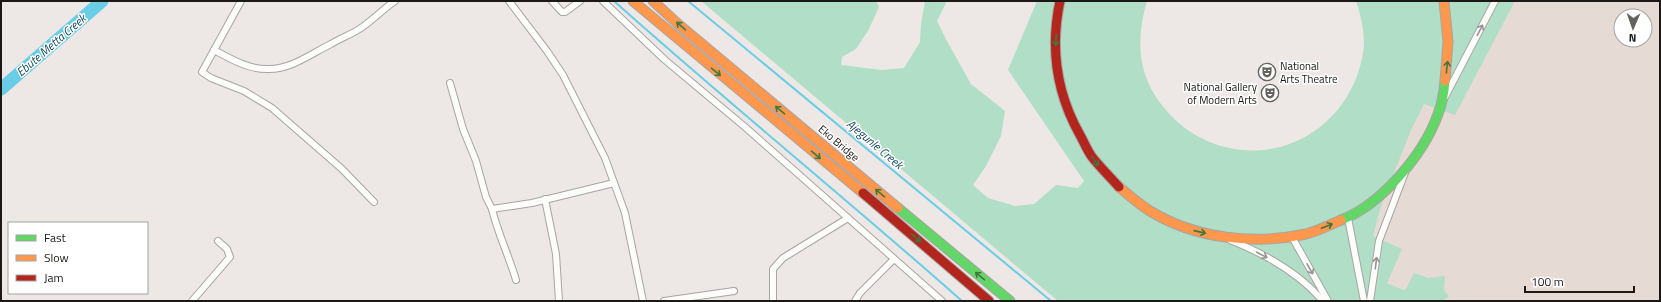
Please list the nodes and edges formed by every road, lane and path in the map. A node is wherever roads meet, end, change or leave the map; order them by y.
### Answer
1 (241, 1) edge
2 (395, 1) edge
3 (509, 1) edge
4 (552, 1) edge
5 (580, 1) edge
6 (603, 1) edge
7 (633, 1) edge
8 (653, 1) edge
9 (1060, 1) edge
10 (1444, 1) edge
11 (1495, 1) edge
12 (214, 50) junction
13 (450, 82) dead end
14 (1442, 102) junction
15 (1407, 167) junction
16 (614, 183) junction
17 (545, 200) junction
18 (374, 202) dead end
19 (492, 210) junction
20 (848, 218) junction
21 (1348, 218) junction
22 (1292, 237) junction
23 (1226, 238) junction
24 (218, 241) dead end
25 (894, 259) junction
26 (516, 280) dead end
27 (734, 291) dead end
28 (1002, 294) junction
29 (192, 301) edge
30 (559, 301) edge
31 (643, 301) edge
32 (664, 301) edge
33 (773, 301) edge
34 (855, 301) edge
35 (942, 301) edge
36 (988, 301) edge
37 (1010, 301) edge
38 (1013, 301) edge
39 (1323, 301) edge
40 (1328, 301) edge
41 (1364, 301) edge
42 (1370, 301) edge

1 - 12 street
2 - 12 street
3 - 16 street
4 - 5 street
6 - 20 street
7 -> 36 main road
28 -> 8 main road, Eko Bridge
9 -> 23 main road
14 -> 10 main road
14 -> 11 street
12 - 18 street
13 - 19 street
14 - 15 main road
15 - 21 main road
42 -> 15 street
16 - 17 street
16 - 31 street
17 - 19 street
17 - 30 street
19 - 26 street
20 - 25 street
20 - 33 street
22 -> 21 main road
21 - 41 street
22 - 23 main road
22 -> 40 street
23 -> 39 street
24 - 29 street
25 - 34 street
25 - 35 street
27 - 32 street
28 - 37 main road, Eko Bridge
28 - 38 main road

